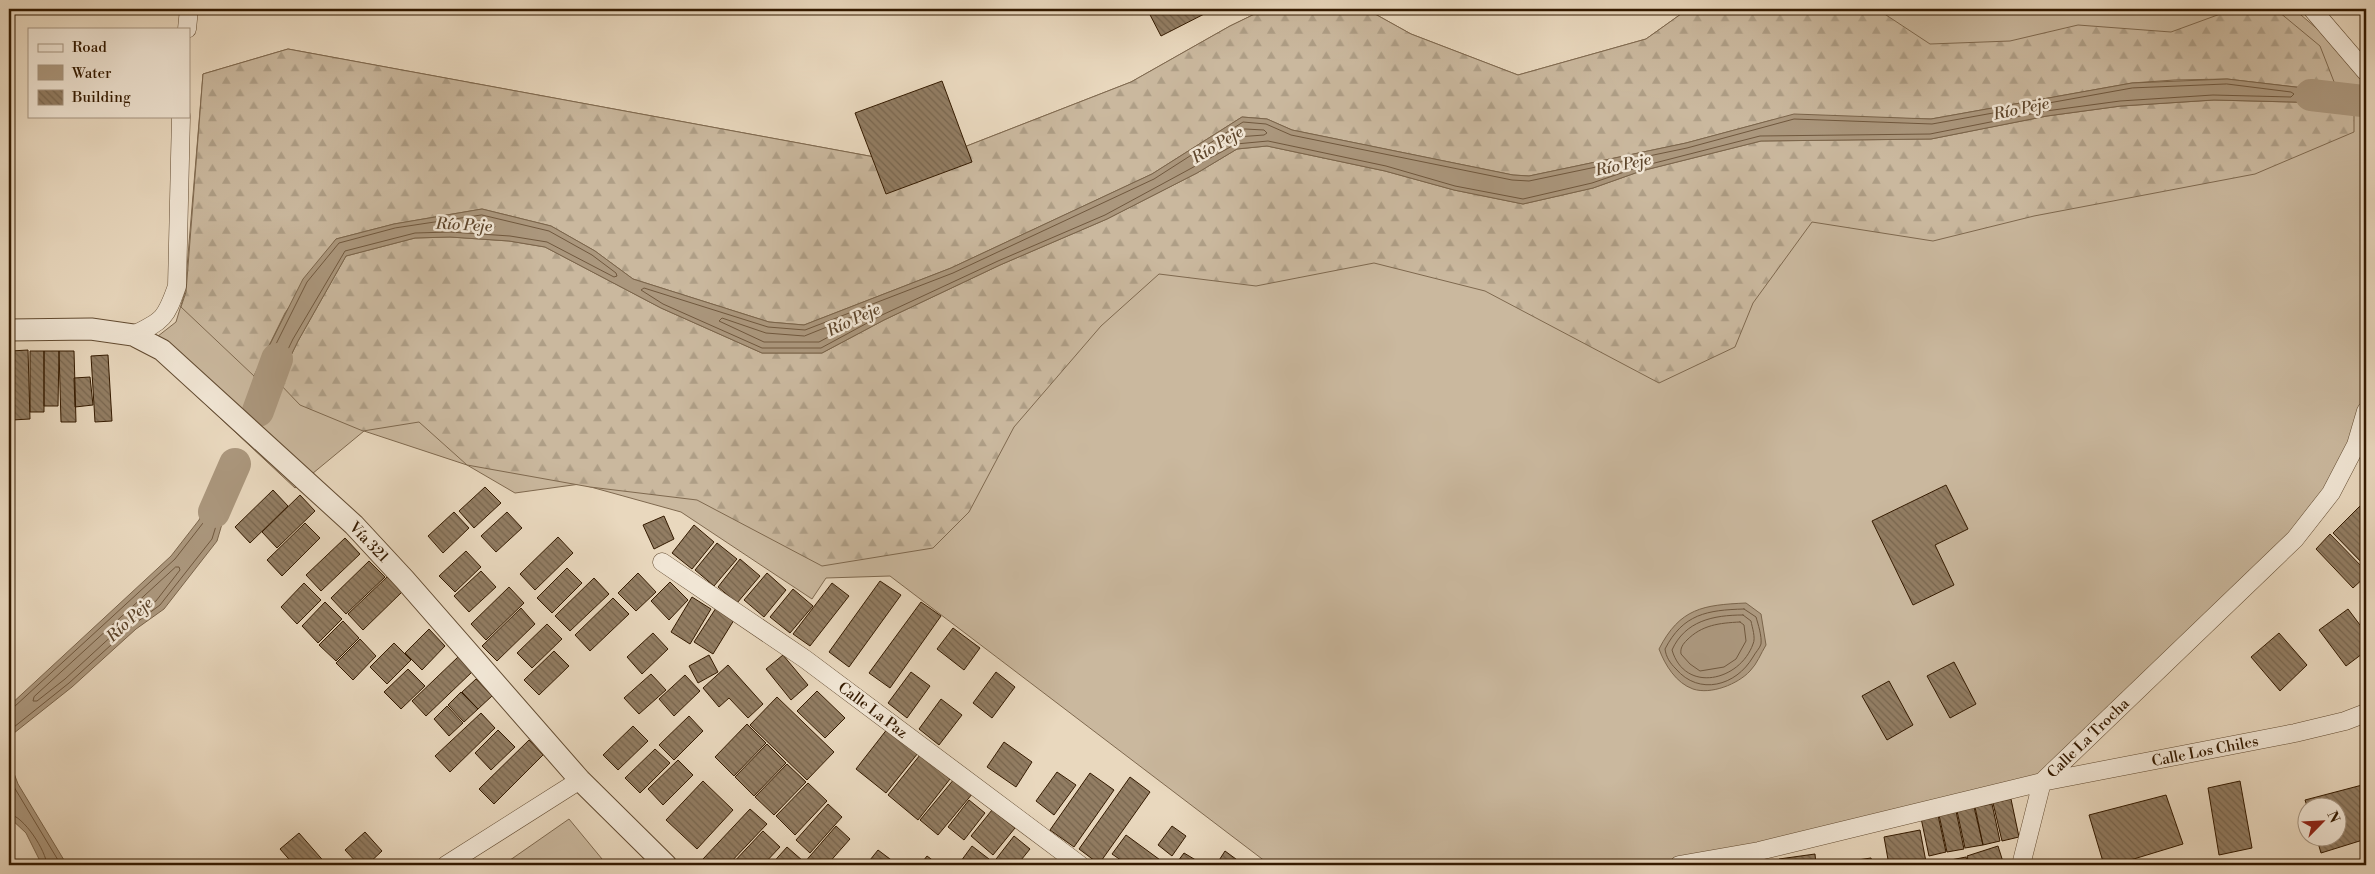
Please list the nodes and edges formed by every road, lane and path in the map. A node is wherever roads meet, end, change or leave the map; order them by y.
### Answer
1 (189, 9) edge
2 (2312, 9) edge
3 (187, 28) edge
4 (2366, 72) edge
5 (181, 118) edge
6 (9, 330) edge
7 (133, 335) junction
8 (2366, 411) edge
9 (662, 562) dead end
10 (2366, 713) edge
11 (580, 780) junction
12 (2042, 782) junction
13 (446, 865) edge
14 (666, 865) edge
15 (1080, 865) edge
16 (1679, 865) edge
17 (2021, 865) edge

1 - 3 street
2 - 4 street
5 - 7 street
6 - 7 street, Vía 321
7 - 11 street, Vía 321
8 - 12 street, Calle La Trocha
9 - 15 street, Calle La Paz
10 - 12 street, Calle Los Chiles
11 - 13 street
11 - 14 street, Vía 321
12 - 16 street, Calle La Trocha
12 - 17 street

